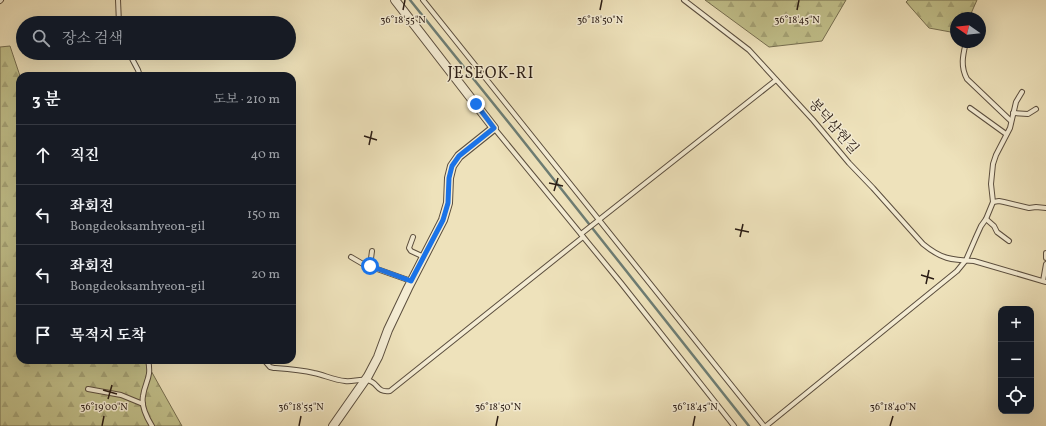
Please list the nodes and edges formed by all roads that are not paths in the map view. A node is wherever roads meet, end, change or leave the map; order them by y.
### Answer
1 (118, 0) edge
2 (395, 0) edge
3 (423, 0) edge
4 (684, 0) edge
5 (119, 16) edge
6 (965, 48) edge
7 (133, 60) edge
8 (139, 72) edge
9 (776, 80) junction
10 (1022, 92) dead end
11 (970, 108) dead end
12 (1036, 109) dead end
13 (1013, 113) junction
14 (1011, 121) junction
15 (494, 128) junction
16 (1006, 134) junction
17 (993, 202) junction
18 (1046, 208) edge
19 (986, 219) junction
20 (597, 221) junction
21 (582, 236) junction
22 (413, 237) dead end
23 (1009, 241) dead end
24 (372, 251) dead end
25 (1046, 253) edge
26 (351, 257) dead end
27 (424, 257) junction
28 (1046, 258) edge
29 (966, 260) junction
30 (1046, 264) edge
31 (370, 266) junction
32 (411, 281) junction
33 (1044, 281) edge
34 (149, 364) edge
35 (267, 364) edge
36 (365, 379) junction
37 (88, 389) dead end
38 (143, 404) junction
39 (152, 426) edge
40 (333, 426) edge
41 (734, 426) edge
42 (765, 426) edge

1 - 5 lane
2 - 15 street
3 - 20 lane
4 - 9 lane, 봉덕삼현길
6 - 14 lane
7 - 8 lane
9 - 20 lane
9 - 29 lane, 봉덕삼현길
10 - 13 lane
11 - 16 lane
12 - 13 lane
13 - 14 lane
14 - 16 lane
15 - 21 lane
15 - 27 street
16 - 17 lane
17 - 18 lane
17 - 19 lane
19 - 23 lane
19 - 29 lane
20 - 21 lane
20 - 42 lane
21 - 36 lane
21 - 41 lane
22 - 27 lane
24 - 31 lane
25 - 28 lane
26 - 31 lane
27 - 32 street
29 - 33 lane, 봉덕삼현길
29 - 42 lane
30 - 33 lane
31 - 32 lane
32 - 36 street
34 - 38 lane
35 - 36 lane
36 - 40 street
37 - 38 lane
38 - 39 lane

